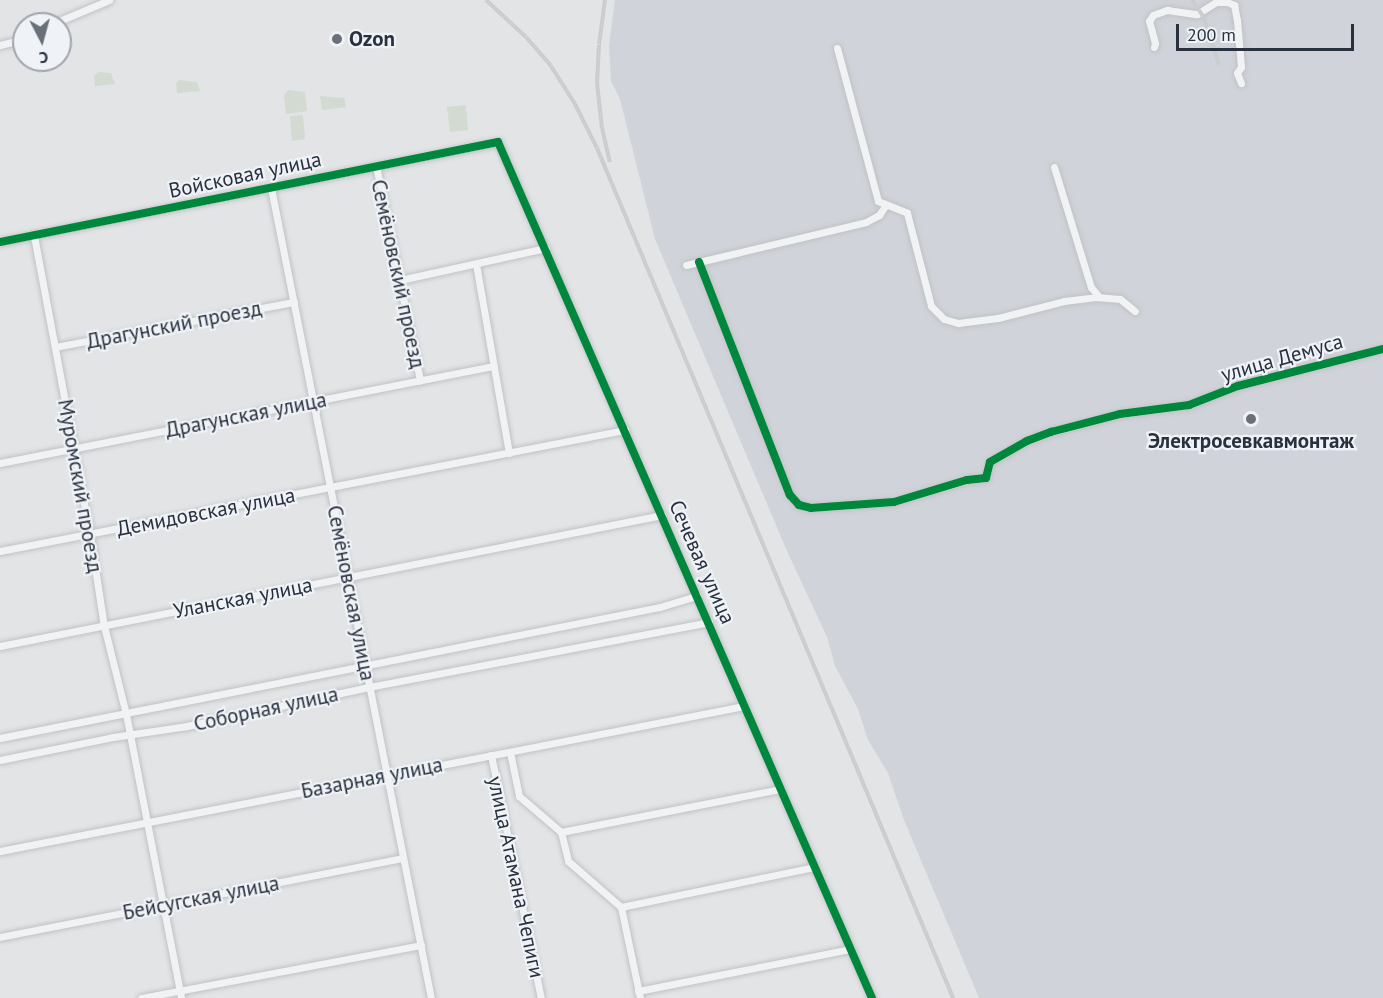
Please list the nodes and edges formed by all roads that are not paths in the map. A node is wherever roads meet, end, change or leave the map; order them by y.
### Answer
1 (109, 0) edge
2 (72, 16) edge
3 (1154, 47) dead end
4 (837, 48) dead end
5 (1241, 83) dead end
6 (498, 142) joint
7 (376, 166) junction
8 (1054, 167) dead end
9 (271, 188) junction
10 (885, 206) junction
11 (34, 236) junction
12 (0, 243) edge
13 (546, 248) junction
14 (699, 262) junction
15 (476, 264) junction
16 (686, 265) dead end
17 (399, 280) junction
18 (1099, 297) junction
19 (294, 302) junction
20 (1135, 311) dead end
21 (55, 347) junction
22 (1383, 349) edge
23 (493, 366) junction
24 (420, 381) junction
25 (313, 402) junction
26 (625, 430) junction
27 (75, 449) junction
28 (509, 453) junction
29 (0, 463) edge
30 (330, 488) junction
31 (662, 514) junction
32 (90, 535) junction
33 (0, 551) edge
34 (347, 578) junction
35 (697, 596) junction
36 (709, 622) junction
37 (104, 626) junction
38 (0, 646) edge
39 (365, 666) junction
40 (369, 687) junction
41 (744, 706) junction
42 (126, 714) junction
43 (130, 735) junction
44 (0, 738) edge
45 (510, 752) junction
46 (491, 755) junction
47 (0, 760) edge
48 (385, 776) junction
49 (781, 789) junction
50 (146, 823) junction
51 (561, 832) junction
52 (0, 851) edge
53 (402, 858) junction
54 (815, 867) junction
55 (163, 905) junction
56 (621, 907) junction
57 (0, 937) edge
58 (420, 945) junction
59 (851, 949) junction
60 (181, 994) edge
61 (639, 994) edge
62 (141, 998) edge
63 (431, 998) edge
64 (541, 998) edge
65 (872, 998) edge

1 - 2 street
3 - 5 street
4 - 10 street
6 - 7 street, Войсковая улица
6 - 13 street, Сечевая улица
7 - 9 street, Войсковая улица
7 - 17 street, Семёновский проезд
8 - 18 street
9 - 11 street, Войсковая улица
9 - 19 street, Семёновская улица
10 - 14 street
10 - 18 street
11 - 12 street, Войсковая улица
11 - 21 street, Муромский проезд
13 - 15 street
13 - 26 street, Сечевая улица
14 - 16 street
14 - 22 street, улица Демуса
15 - 17 street
15 - 23 street
17 - 24 street, Семёновский проезд
18 - 20 street
19 - 21 street, Драгунский проезд
19 - 25 street, Семёновская улица
21 - 27 street, Муромский проезд
23 - 24 street, Драгунская улица
23 - 28 street
24 - 25 street, Драгунская улица
25 - 27 street, Драгунская улица
25 - 30 street, Семёновская улица
26 - 28 street, Демидовская улица
26 - 31 street, Сечевая улица
27 - 29 street, Драгунская улица
27 - 32 street, Муромский проезд
28 - 30 street, Демидовская улица
30 - 32 street, Демидовская улица
30 - 34 street, Семёновская улица
31 - 34 street, Уланская улица
31 - 35 street, Сечевая улица
32 - 33 street, Демидовская улица
32 - 37 street, Муромский проезд
34 - 37 street, Уланская улица
34 - 39 street, Семёновская улица
35 - 36 street, Сечевая улица
35 - 39 street
36 - 40 street, Соборная улица
36 - 41 street, Сечевая улица
37 - 38 street, Уланская улица
37 - 42 street, Муромский проезд
39 - 40 street, Семёновская улица
39 - 42 street
40 - 43 street, Соборная улица
40 - 48 street, Семёновская улица
41 - 45 street, Базарная улица
41 - 49 street, Сечевая улица
42 - 43 street, Муромский проезд
42 - 44 street
43 - 47 street, Соборная улица
43 - 50 street, Муромский проезд
45 - 46 street, Базарная улица
45 - 51 street
46 - 48 street, Базарная улица
46 - 64 street, улица Атамана Чепиги
48 - 50 street, Базарная улица
48 - 53 street, Семёновская улица
49 - 51 street
49 - 54 street, Сечевая улица
50 - 52 street, Базарная улица
50 - 55 street, Муромский проезд
51 - 56 street
53 - 55 street, Бейсугская улица
53 - 58 street, Семёновская улица
54 - 56 street
54 - 59 street, Сечевая улица
55 - 57 street, Бейсугская улица
55 - 60 street, Муромский проезд
56 - 61 street
58 - 60 street
58 - 63 street, Семёновская улица
59 - 61 street
59 - 65 street, Сечевая улица
60 - 62 street

